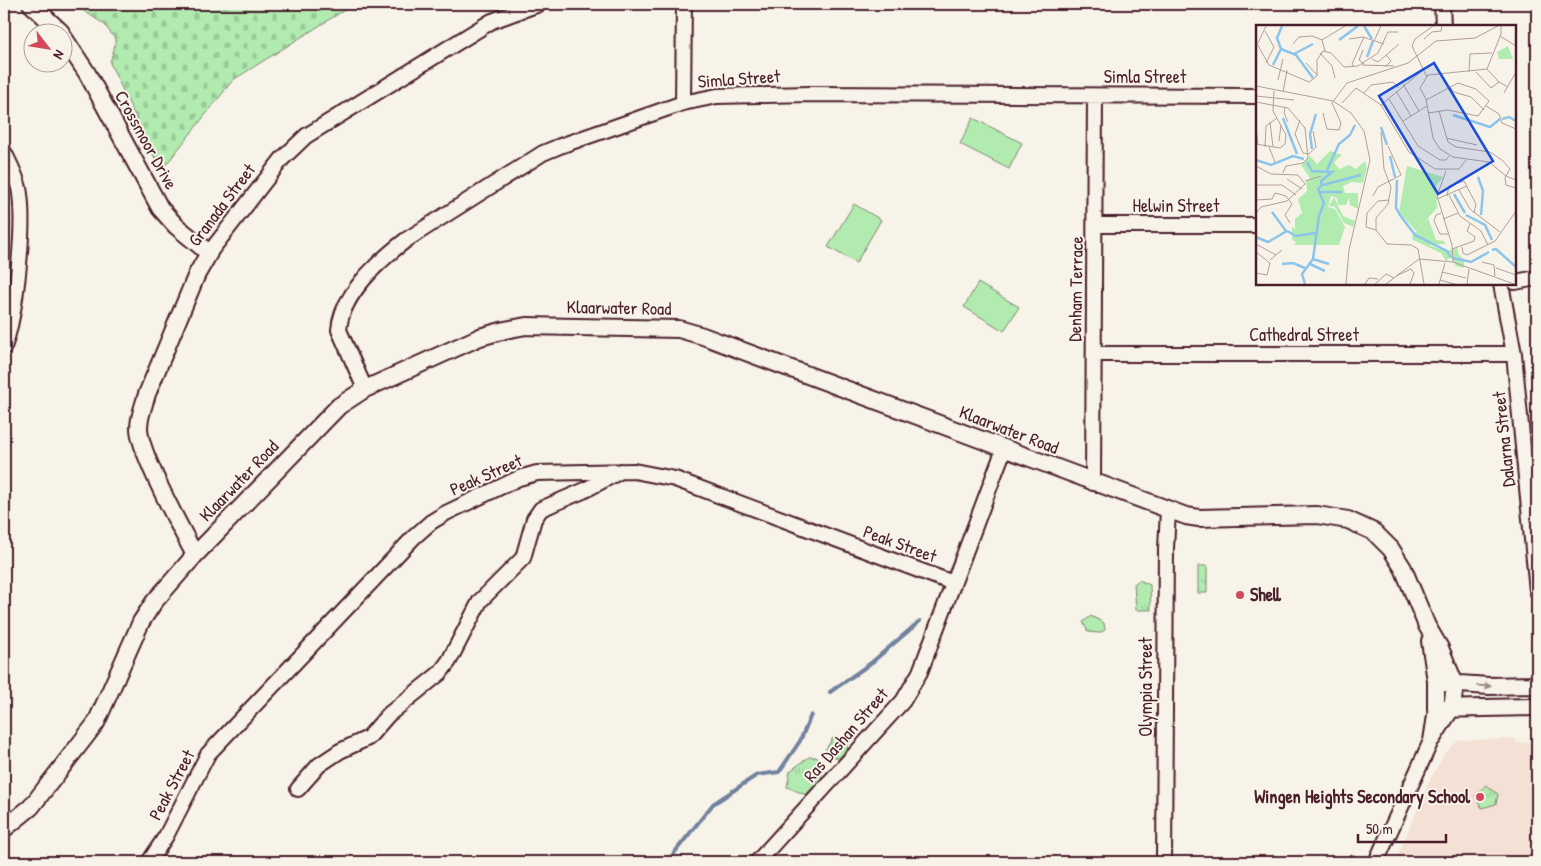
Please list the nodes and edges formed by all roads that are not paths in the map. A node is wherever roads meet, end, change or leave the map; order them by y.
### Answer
1 (31, 4) edge
2 (539, 4) edge
3 (684, 4) edge
4 (1442, 4) edge
5 (501, 10) edge
6 (50, 22) edge
7 (1443, 25) edge
8 (72, 50) edge
9 (1094, 96) junction
10 (1256, 96) edge
11 (684, 103) junction
12 (4, 152) edge
13 (1095, 225) junction
14 (1256, 225) edge
15 (209, 253) junction
16 (1537, 278) edge
17 (1516, 282) edge
18 (1506, 285) edge
19 (4, 347) edge
20 (1094, 354) junction
21 (1514, 354) junction
22 (365, 389) junction
23 (1004, 449) junction
24 (621, 470) junction
25 (1093, 483) junction
26 (1168, 511) junction
27 (176, 520) junction
28 (220, 530) junction
29 (195, 555) junction
30 (953, 583) junction
31 (1537, 591) edge
32 (1427, 626) junction
33 (1436, 681) junction
34 (1454, 684) junction
35 (1537, 685) edge
36 (1537, 707) edge
37 (1436, 709) junction
38 (1452, 709) junction
39 (1431, 741) junction
40 (298, 789) dead end
41 (4, 829) edge
42 (149, 862) edge
43 (757, 862) edge
44 (1164, 862) edge
45 (1376, 862) edge

1 - 6 street, Crossmoor Drive
2 - 5 street, Granada Street
3 - 11 street
4 - 7 street
5 - 15 street, Granada Street
8 - 15 street, Crossmoor Drive
9 - 10 street, Simla Street
9 - 11 street, Simla Street
9 - 13 street, Denham Terrace
11 - 22 street, Simla Street
12 - 19 street
13 - 14 street, Helwin Street
13 - 20 street, Denham Terrace
15 - 27 street, Granada Street
16 - 17 street
18 - 21 street, Dalarna Street
20 - 21 street, Cathedral Street
20 - 25 street, Denham Terrace
21 - 31 street, Dalarna Street
22 - 23 street, Klaarwater Road
22 - 28 street, Klaarwater Road
23 - 25 street, Klaarwater Road
23 - 30 street, Ras Dashan Street
24 - 30 street, Peak Street
24 - 40 street
24 - 42 street, Peak Street
25 - 26 street, Klaarwater Road
26 - 32 street, Klaarwater Road
26 - 44 street, Olympia Street
27 - 28 street
27 - 29 street, Granada Street
28 - 29 street, Klaarwater Road
29 - 41 street, Klaarwater Road
30 - 43 street, Ras Dashan Street
32 - 33 street, Klaarwater Road
32 - 34 street, Klaarwater Road
33 - 34 street
33 - 37 street, Klaarwater Road
34 -> 35 street
34 - 38 street, Klaarwater Road
36 - 38 street
37 - 38 street
37 - 39 street
38 - 39 street
39 - 45 street

